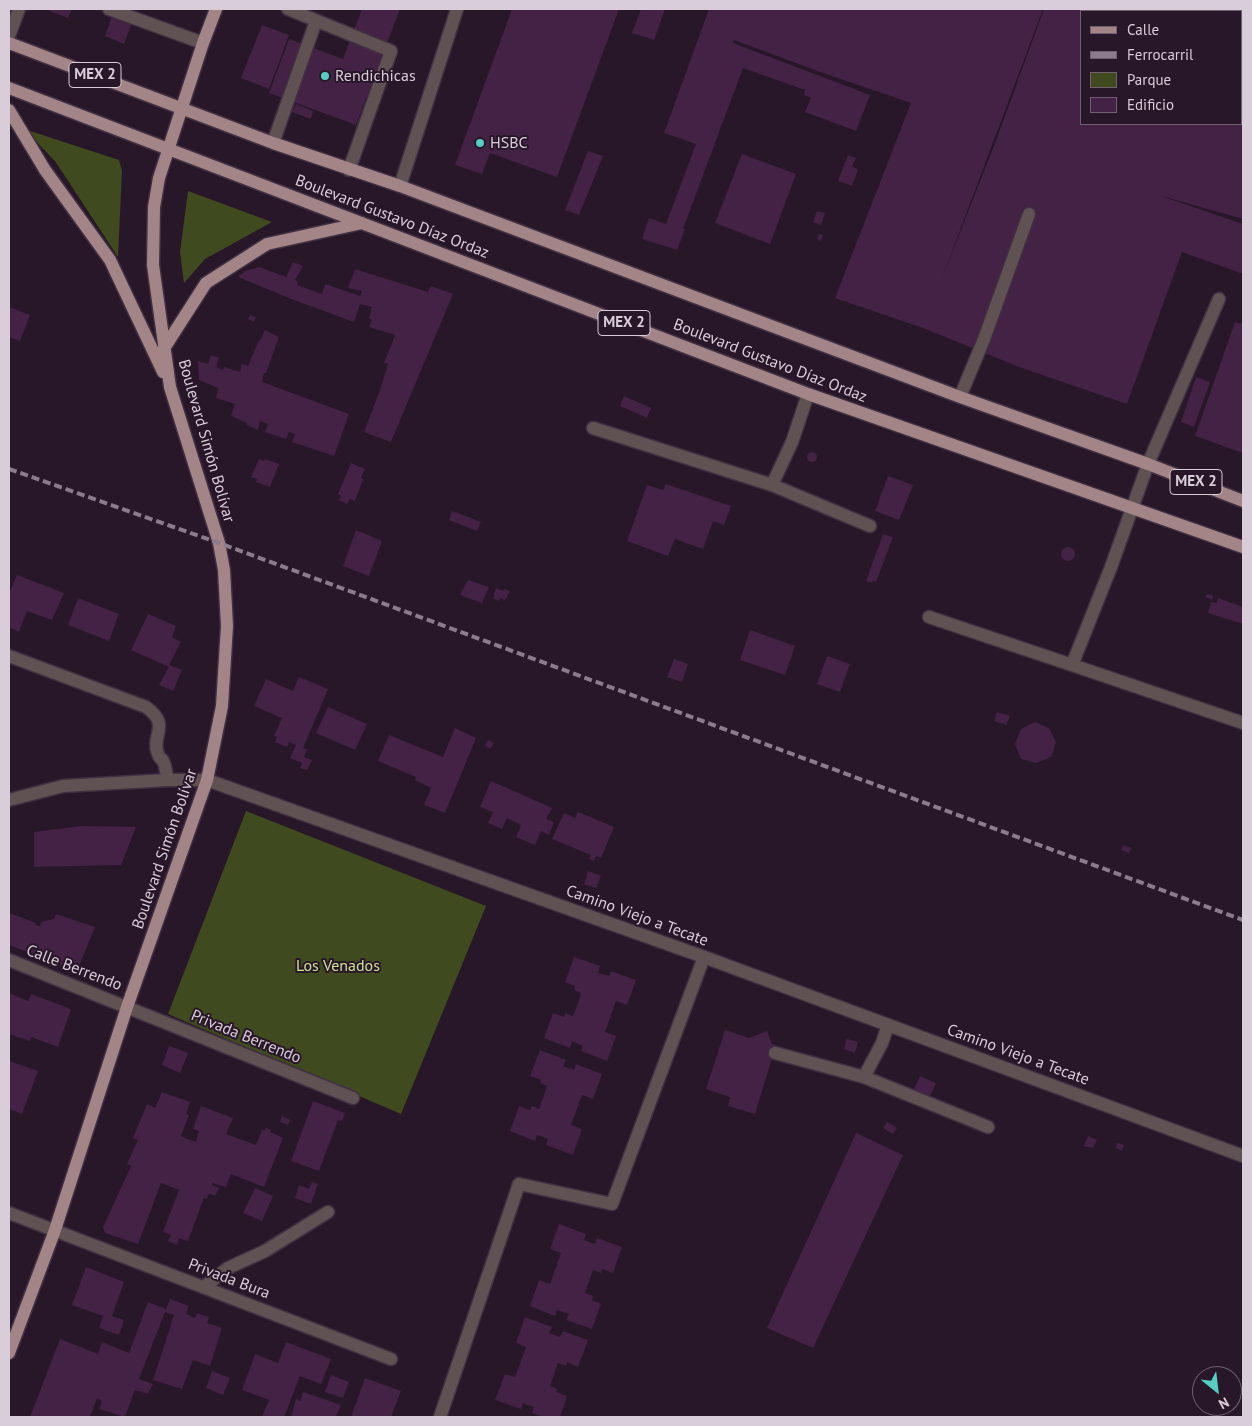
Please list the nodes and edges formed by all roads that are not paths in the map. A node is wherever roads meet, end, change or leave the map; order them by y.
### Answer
1 (19, 9) edge
2 (109, 9) edge
3 (216, 9) edge
4 (288, 9) edge
5 (456, 9) edge
6 (316, 21) junction
7 (9, 36) edge
8 (9, 43) edge
9 (203, 43) junction
10 (9, 88) edge
11 (182, 107) junction
12 (9, 110) edge
13 (274, 143) junction
14 (169, 149) junction
15 (349, 170) junction
16 (400, 186) junction
17 (1029, 214) dead end
18 (362, 223) junction
19 (1219, 299) dead end
20 (163, 350) junction
21 (170, 387) junction
22 (808, 394) junction
23 (960, 397) junction
24 (593, 428) dead end
25 (1148, 464) junction
26 (772, 485) junction
27 (1243, 501) edge
28 (1131, 508) junction
29 (870, 526) dead end
30 (1243, 547) edge
31 (929, 617) dead end
32 (9, 656) edge
33 (1072, 665) junction
34 (1243, 723) edge
35 (168, 780) junction
36 (207, 780) junction
37 (9, 800) edge
38 (704, 957) junction
39 (9, 960) edge
40 (127, 1007) junction
41 (888, 1025) junction
42 (775, 1053) dead end
43 (864, 1077) junction
44 (353, 1098) dead end
45 (988, 1127) dead end
46 (1243, 1156) edge
47 (328, 1212) dead end
48 (9, 1213) edge
49 (55, 1230) junction
50 (204, 1287) junction
51 (9, 1352) edge
52 (391, 1359) dead end
53 (440, 1417) edge

1 - 7 street
2 - 9 street
3 - 9 main road, Boulevard Simón Bolívar
4 - 6 street
5 - 16 street
6 - 13 street
6 - 15 street
8 - 11 main road, Boulevard Gustavo Díaz Ordaz / MEX 2
9 - 11 main road, Boulevard Simón Bolívar
10 - 14 main road, Boulevard Gustavo Díaz Ordaz / MEX 2
11 - 13 main road, Boulevard Gustavo Díaz Ordaz / MEX 2
11 - 14 main road, Boulevard Simón Bolívar
12 - 21 main road
13 - 15 main road, Boulevard Gustavo Díaz Ordaz / MEX 2
14 - 18 main road, Boulevard Gustavo Díaz Ordaz / MEX 2
14 - 20 main road, Boulevard Simón Bolívar
15 - 16 main road, Boulevard Gustavo Díaz Ordaz / MEX 2
16 - 23 main road, Boulevard Gustavo Díaz Ordaz / MEX 2
17 - 23 street
18 - 20 main road
18 - 22 main road, Boulevard Gustavo Díaz Ordaz / MEX 2
19 - 25 street
20 - 21 main road, Boulevard Simón Bolívar
21 - 36 main road, Boulevard Simón Bolívar
22 - 26 street
22 - 28 main road, Boulevard Gustavo Díaz Ordaz / MEX 2
23 - 25 main road, Boulevard Gustavo Díaz Ordaz / MEX 2
24 - 26 street
25 - 27 main road, Boulevard Gustavo Díaz Ordaz / MEX 2
25 - 28 street
26 - 29 street
28 - 30 main road, Boulevard Gustavo Díaz Ordaz / MEX 2
28 - 33 street
31 - 33 street
32 - 35 street
33 - 34 street
35 - 36 street, Camino Viejo a Tecate
35 - 37 street, Camino Viejo a Tecate
36 - 38 street, Camino Viejo a Tecate
36 - 40 main road, Boulevard Simón Bolívar
38 - 41 street, Camino Viejo a Tecate
38 - 53 street
39 - 40 street, Calle Berrendo
40 - 44 street, Privada Berrendo
40 - 49 main road, Boulevard Simón Bolívar
41 - 43 street
41 - 46 street, Camino Viejo a Tecate
42 - 43 street
43 - 45 street
47 - 50 street
48 - 49 street, Privada Bura
49 - 50 street, Privada Bura
49 - 51 main road, Boulevard Simón Bolívar
50 - 52 street, Privada Bura

